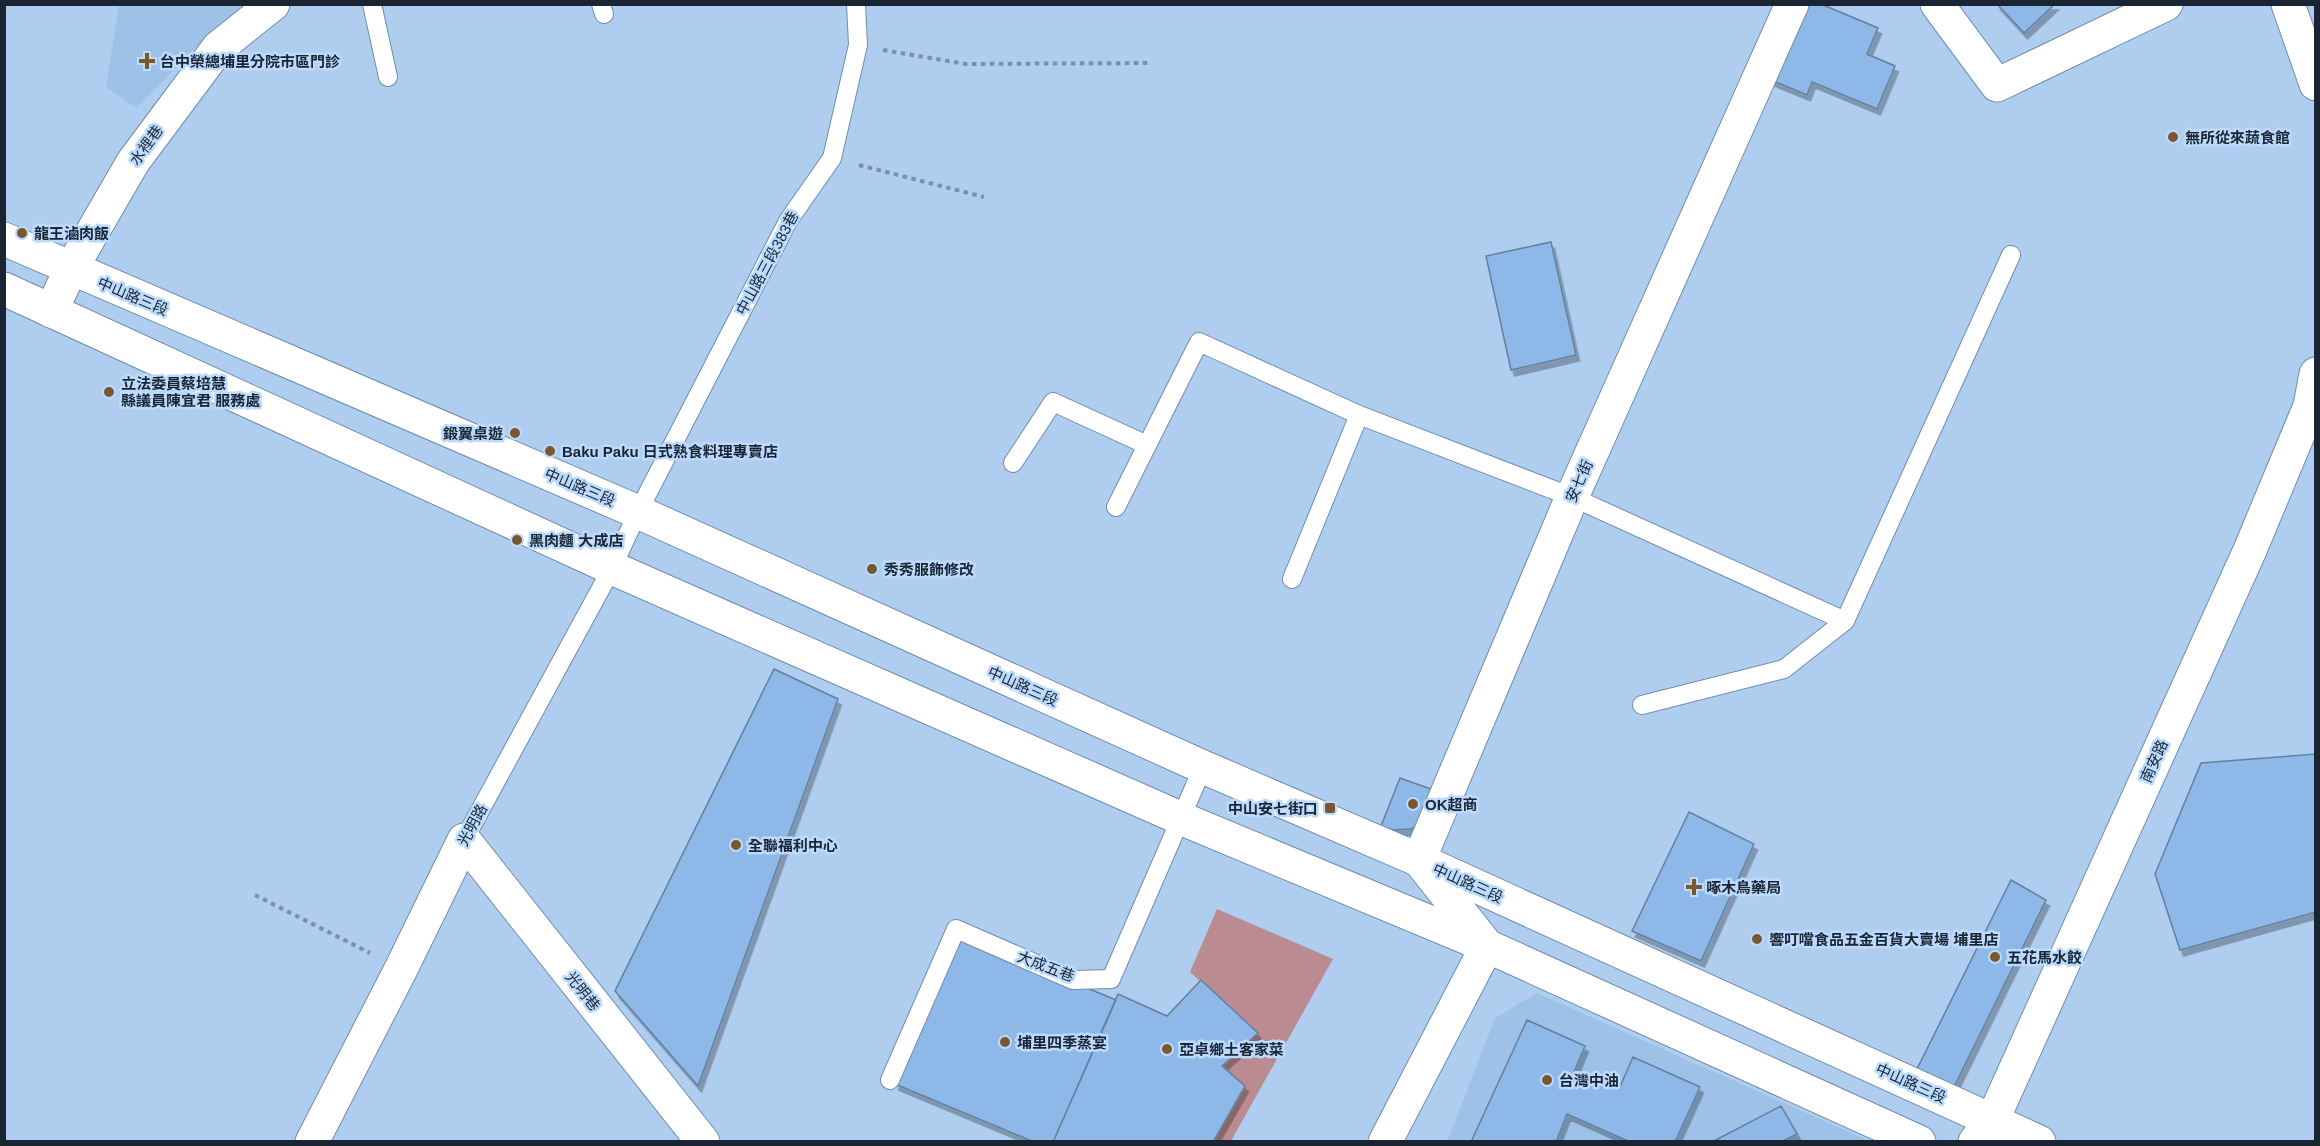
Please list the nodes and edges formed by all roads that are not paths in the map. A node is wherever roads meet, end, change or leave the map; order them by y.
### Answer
1 (273, 4) edge
2 (372, 4) edge
3 (856, 4) edge
4 (1792, 4) edge
5 (1937, 4) edge
6 (2166, 4) edge
7 (2288, 4) edge
8 (388, 77) dead end
9 (2316, 84) edge
10 (4, 239) edge
11 (2011, 255) dead end
12 (71, 269) junction
13 (4, 289) edge
14 (51, 311) junction
15 (2316, 374) edge
16 (1359, 415) junction
17 (1148, 445) junction
18 (1013, 463) dead end
19 (1572, 497) junction
20 (1116, 507) dead end
21 (638, 512) junction
22 (612, 568) junction
23 (1292, 579) dead end
24 (1845, 621) junction
25 (1642, 705) dead end
26 (1203, 767) junction
27 (1180, 818) junction
28 (464, 840) junction
29 (1419, 861) junction
30 (1487, 946) junction
31 (891, 1080) dead end
32 (1984, 1130) edge
33 (312, 1142) edge
34 (703, 1142) edge
35 (1385, 1142) edge
36 (1919, 1142) edge
37 (2039, 1142) edge

1 - 12 street, 水裡巷
2 - 8 lane
3 - 21 lane, 中山路三段383巷
4 - 19 street, 安七街
5 - 6 street
7 - 9 street
10 - 12 street, 中山路三段
11 - 24 lane
12 - 14 street, 水裡巷
12 - 21 street, 中山路三段
13 - 14 street
14 - 22 street
15 - 32 street, 南安路
16 - 17 lane
16 - 19 lane
16 - 23 lane
17 - 18 lane
17 - 20 lane
19 - 24 lane
19 - 29 street, 安七街
21 - 22 lane, 光明路
21 - 26 street, 中山路三段
22 - 27 street
22 - 28 lane, 光明路
24 - 25 lane
26 - 27 lane, 大成五巷
26 - 29 street, 中山路三段
27 - 30 street
27 - 31 lane, 大成五巷
28 - 33 street, 光明路
28 - 34 street, 光明巷
29 - 30 street
29 - 32 street, 中山路三段
30 - 35 street
30 - 36 street
32 - 37 street, 中山路三段

